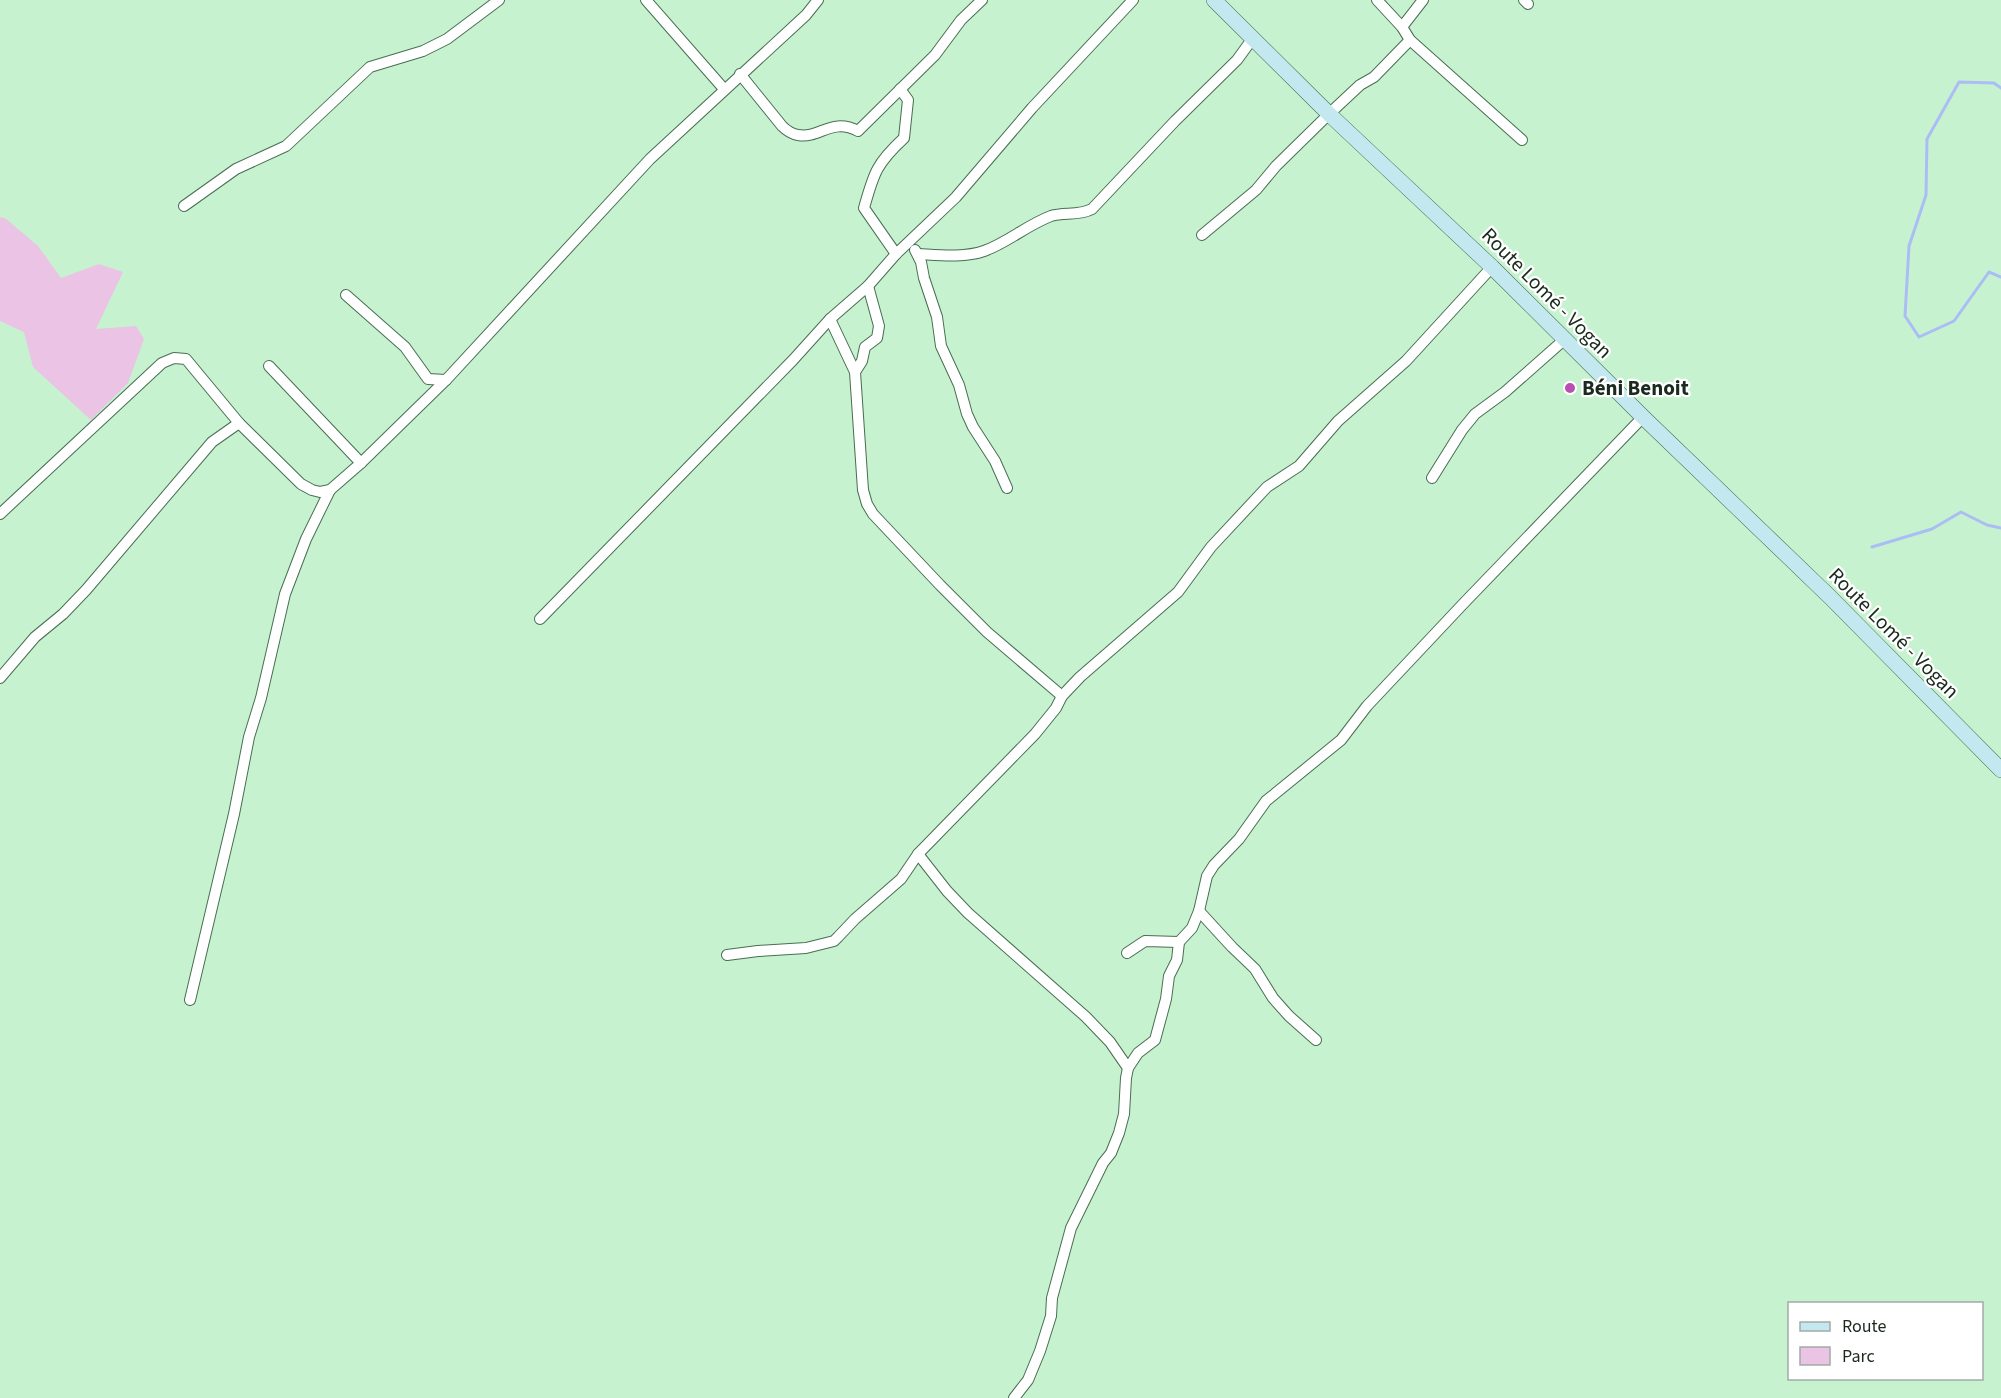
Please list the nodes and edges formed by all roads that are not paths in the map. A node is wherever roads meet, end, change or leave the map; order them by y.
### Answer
1 (499, 0) edge
2 (646, 0) edge
3 (818, 0) edge
4 (982, 0) edge
5 (1133, 0) edge
6 (1214, 0) edge
7 (1377, 0) edge
8 (1423, 0) edge
9 (1402, 27) junction
10 (1253, 38) junction
11 (1410, 40) junction
12 (740, 74) junction
13 (724, 89) junction
14 (900, 89) junction
15 (1329, 114) junction
16 (1522, 140) dead end
17 (184, 206) dead end
18 (1202, 234) dead end
19 (909, 243) junction
20 (896, 254) junction
21 (918, 254) junction
22 (1492, 267) junction
23 (868, 286) junction
24 (346, 295) dead end
25 (830, 319) junction
26 (1565, 339) junction
27 (269, 366) dead end
28 (855, 372) junction
29 (446, 380) junction
30 (1643, 417) junction
31 (239, 423) junction
32 (361, 463) junction
33 (1432, 478) dead end
34 (1007, 488) dead end
35 (330, 490) junction
36 (0, 514) edge
37 (540, 620) dead end
38 (0, 678) edge
39 (1062, 696) junction
40 (2001, 770) edge
41 (918, 854) junction
42 (1199, 911) junction
43 (1179, 942) junction
44 (1127, 953) dead end
45 (727, 955) dead end
46 (190, 1000) dead end
47 (1316, 1041) dead end
48 (1128, 1068) junction
49 (1014, 1398) edge

1 - 17 street
2 - 13 street
3 - 12 street
4 - 14 street
5 - 19 street
6 - 10 main road, Route Lomé - Vogan
7 - 9 street
8 - 9 street
9 - 11 street
10 - 15 main road, Route Lomé - Vogan
10 - 21 street
11 - 15 street
11 - 16 street
12 - 13 street
12 - 14 street
13 - 29 street
14 - 20 street
15 - 18 street
15 - 22 main road, Route Lomé - Vogan
19 - 20 street
19 - 21 street
20 - 23 street
21 - 34 street
22 - 26 main road, Route Lomé - Vogan
22 - 39 street
23 - 25 street
23 - 28 street
24 - 29 street
25 - 28 street
25 - 37 street
26 - 30 main road, Route Lomé - Vogan
26 - 33 street
27 - 32 street
28 - 39 street
29 - 32 street
30 - 40 main road, Route Lomé - Vogan
30 - 42 street
31 - 35 street
31 - 36 street
31 - 38 street
32 - 35 street
35 - 46 street
39 - 41 street
41 - 45 street
41 - 48 street
42 - 43 street
42 - 47 street
43 - 44 street
43 - 48 street
48 - 49 street

